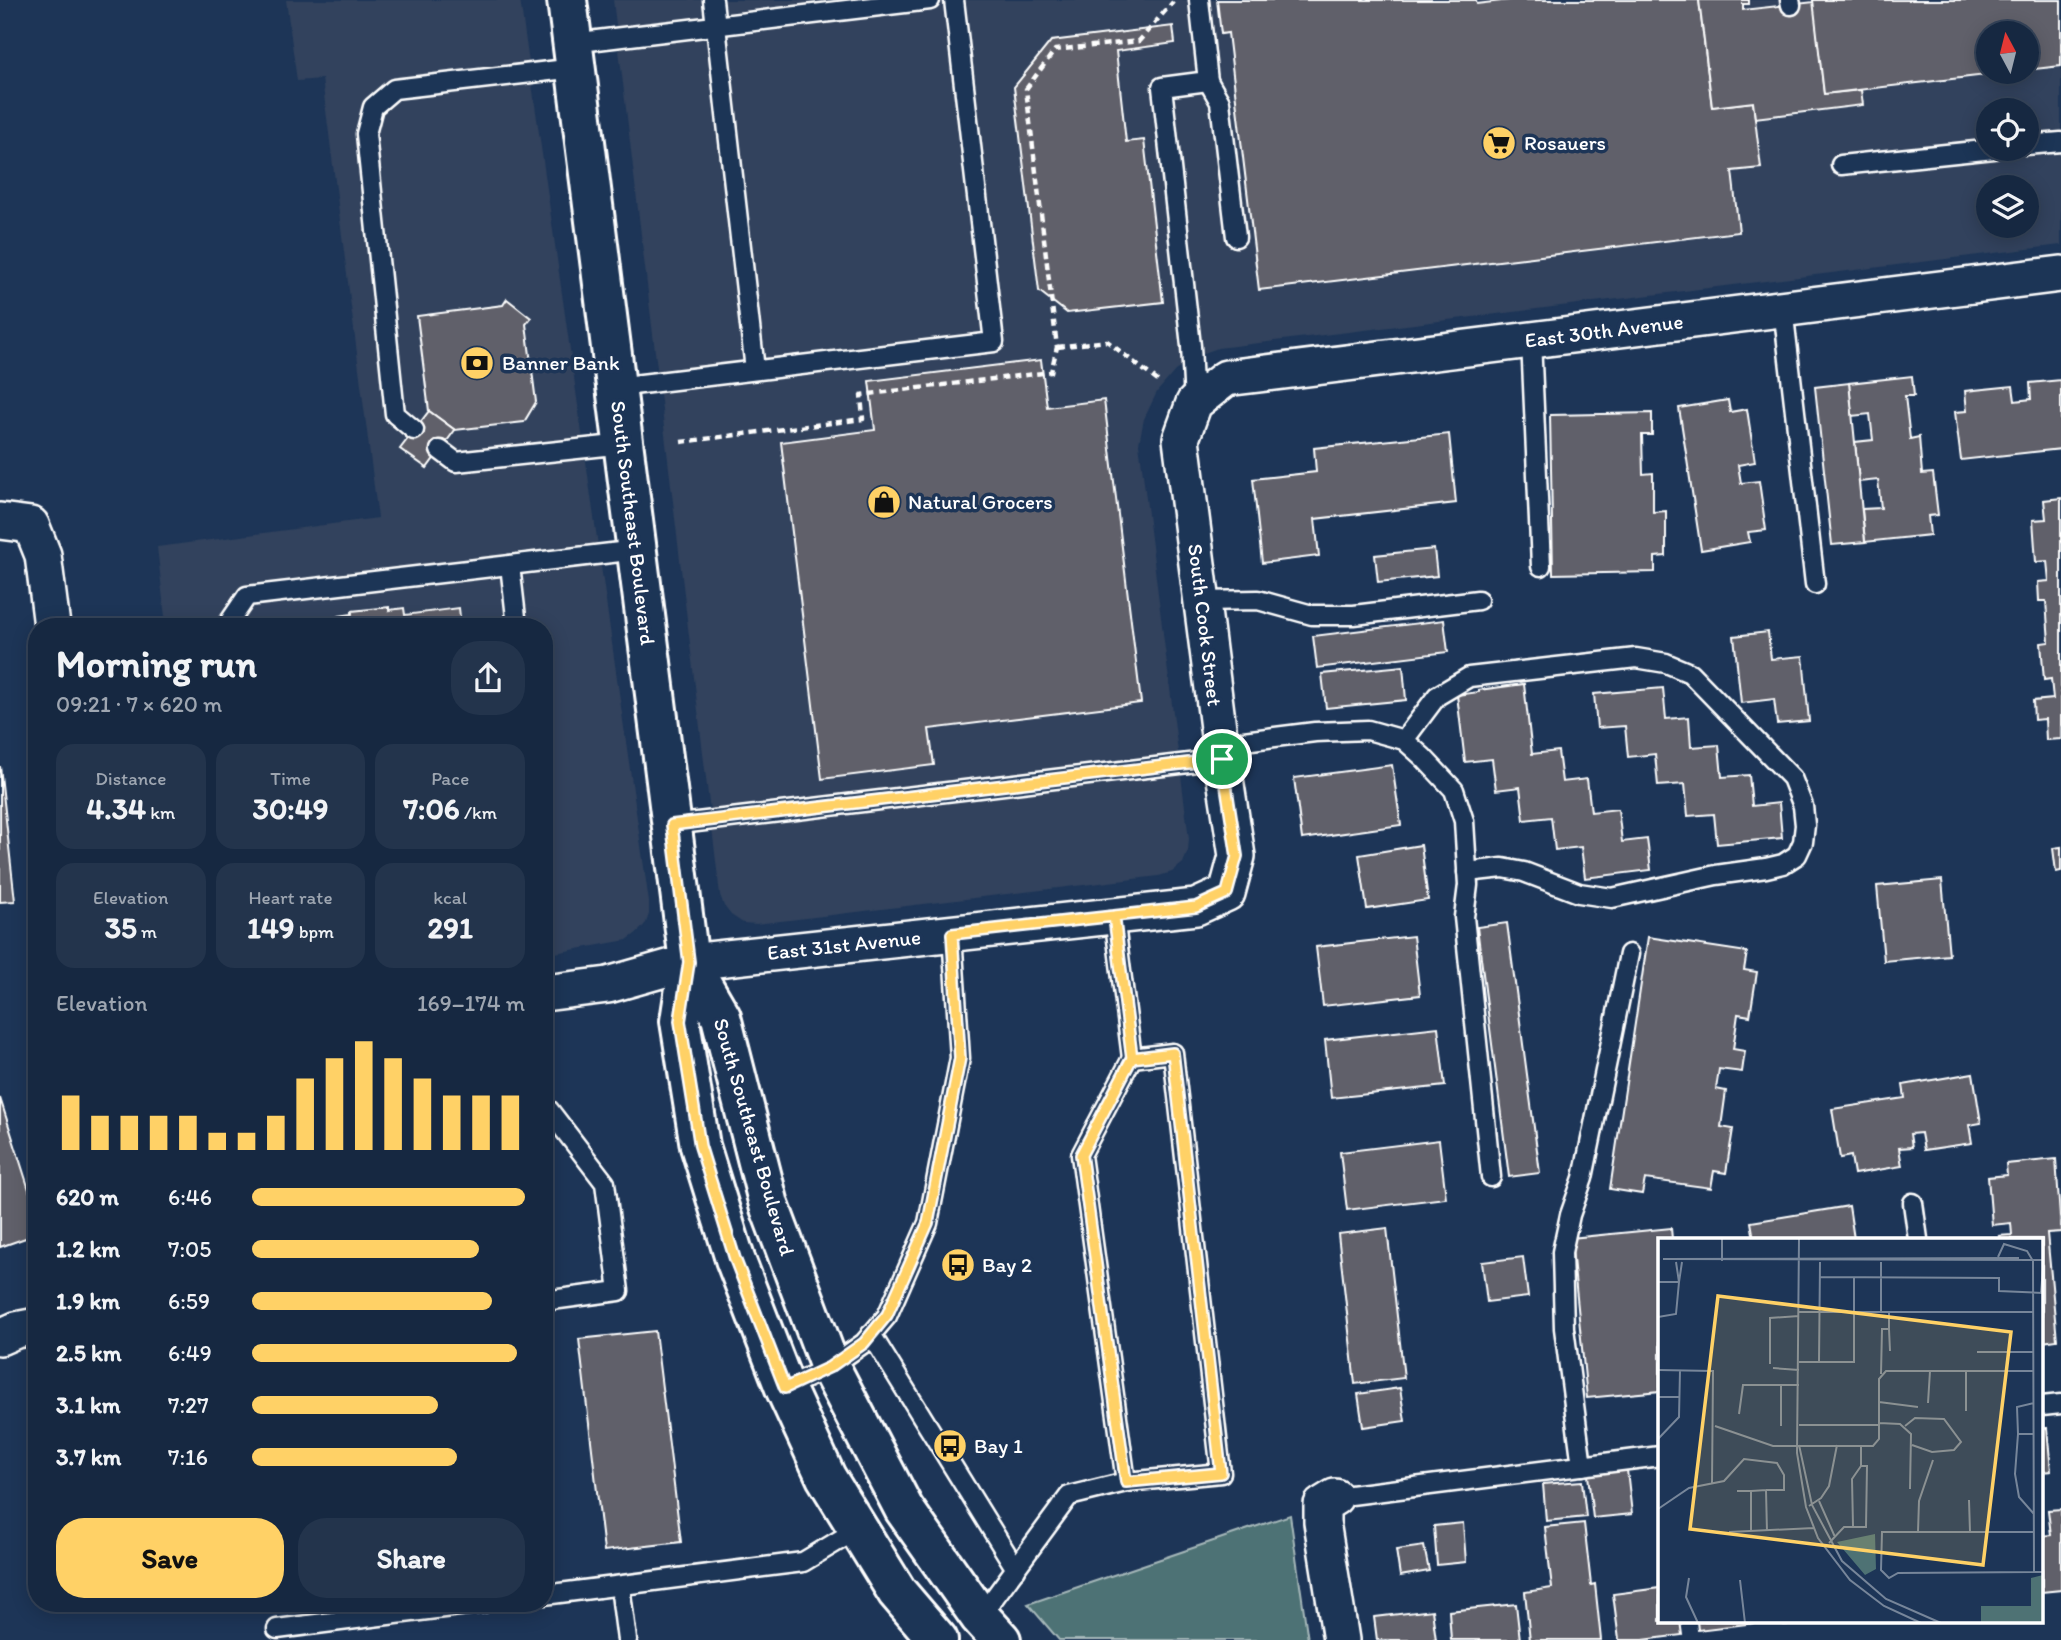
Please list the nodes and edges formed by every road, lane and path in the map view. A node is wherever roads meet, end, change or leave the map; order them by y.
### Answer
1 (567, 0) edge
2 (713, 0) edge
3 (930, 0) edge
4 (954, 0) edge
5 (1199, 0) edge
6 (1173, 1) edge
7 (716, 26) junction
8 (574, 56) junction
9 (1208, 81) junction
10 (2061, 142) edge
11 (2039, 144) edge
12 (1976, 151) edge
13 (1841, 165) dead end
14 (1236, 237) dead end
15 (2061, 274) edge
16 (1783, 308) junction
17 (1531, 340) junction
18 (1057, 348) junction
19 (755, 370) junction
20 (1159, 382) dead end
21 (616, 387) junction
22 (1194, 403) junction
23 (414, 430) dead end
24 (681, 442) dead end
25 (624, 444) junction
26 (440, 450) dead end
27 (15, 523) edge
28 (637, 550) junction
29 (510, 565) junction
30 (1541, 566) dead end
31 (1815, 584) dead end
32 (1478, 600) dead end
33 (1202, 601) junction
34 (51, 618) edge
35 (232, 618) edge
36 (516, 618) edge
37 (1404, 740) junction
38 (1221, 752) junction
39 (672, 825) junction
40 (1467, 872) junction
41 (1227, 893) joint
42 (1114, 916) junction
43 (952, 934) junction
44 (1629, 954) dead end
45 (689, 962) junction
46 (553, 992) edge
47 (1132, 1058) junction
48 (553, 1116) edge
49 (1491, 1177) dead end
50 (1913, 1203) dead end
51 (1918, 1238) edge
52 (553, 1300) edge
53 (28, 1328) edge
54 (871, 1334) junction
55 (0, 1337) edge
56 (830, 1367) junction
57 (785, 1388) junction
58 (1658, 1455) edge
59 (1582, 1466) junction
60 (1126, 1482) junction
61 (1335, 1497) joint
62 (858, 1529) junction
63 (1016, 1569) junction
64 (620, 1586) junction
65 (553, 1594) edge
66 (390, 1612) edge
67 (277, 1629) dead end
68 (991, 1629) edge
69 (627, 1640) edge
70 (938, 1640) edge
71 (1341, 1640) edge

1 - 8 main road, South Southeast Boulevard
2 - 7 lane
3 - 7 lane
4 - 19 lane
5 - 9 lane
6 - 18 path
7 - 8 lane
7 - 19 lane
8 - 21 main road, South Southeast Boulevard
8 - 23 lane
9 - 14 lane
9 - 22 lane
10 - 11 lane
12 - 13 lane
15 - 16 street, East 30th Avenue
16 - 17 street, East 30th Avenue
16 - 31 lane
17 - 22 street, East 30th Avenue
17 - 30 lane
18 - 20 path
18 - 24 path
19 - 21 lane
21 - 25 main road, South Southeast Boulevard
22 - 33 street, South Cook Street
25 - 26 lane
25 - 28 main road, South Southeast Boulevard
27 - 34 street
28 - 29 lane
28 - 39 main road, South Southeast Boulevard
29 - 35 lane
29 - 36 lane
32 - 33 lane
33 - 38 street, South Cook Street
37 - 38 lane
37 - 40 lane
37 - 40 lane
38 - 39 lane
38 - 41 street, South Cook Street
39 - 45 main road, South Southeast Boulevard
40 - 49 lane
41 - 42 street, East 31st Avenue
42 - 43 street, East 31st Avenue
42 - 47 lane
43 - 45 street, East 31st Avenue
43 - 54 lane
44 - 59 lane
45 - 46 street, East 31st Avenue
45 - 56 main road, South Southeast Boulevard
45 - 57 main road, South Southeast Boulevard
47 - 60 lane
47 - 60 lane
48 - 52 lane
50 - 51 lane
53 - 55 street
54 - 56 lane
54 - 63 lane
56 - 57 lane
56 - 68 main road, South Southeast Boulevard
57 - 62 main road, South Southeast Boulevard
58 - 59 lane
59 - 61 lane
60 - 63 lane
61 - 71 street
62 - 64 lane
62 - 70 main road, South Southeast Boulevard
63 - 68 lane
64 - 65 lane
64 - 69 lane
66 - 67 lane

